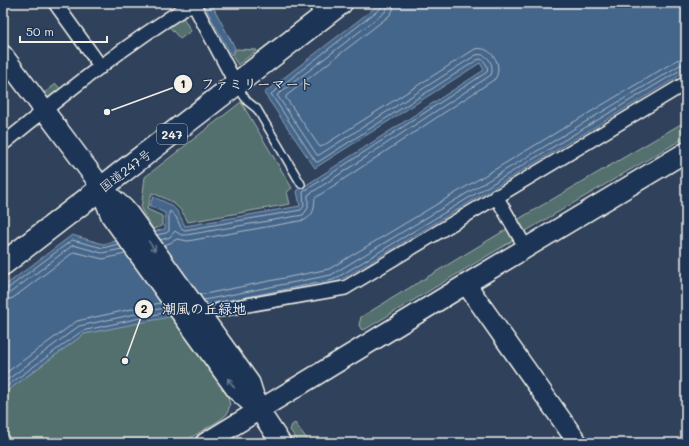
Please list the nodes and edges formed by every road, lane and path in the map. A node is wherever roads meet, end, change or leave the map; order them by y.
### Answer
1 (55, 3) edge
2 (193, 3) edge
3 (341, 3) edge
4 (316, 11) edge
5 (3, 55) edge
6 (101, 67) junction
7 (686, 83) edge
8 (236, 84) junction
9 (45, 110) junction
10 (3, 144) edge
11 (686, 152) edge
12 (301, 184) dead end
13 (100, 188) junction
14 (496, 196) junction
15 (526, 248) junction
16 (3, 264) edge
17 (466, 284) junction
18 (219, 310) dead end
19 (259, 410) junction
20 (205, 443) edge
21 (281, 443) edge
22 (578, 443) edge

1 - 6 street
2 - 6 street
2 - 8 street
3 - 4 highway, 国道247号 / 247
4 - 8 highway, 国道247号 / 247
5 - 9 street
6 - 9 street
7 - 14 street
8 - 12 lane
8 - 13 highway, 国道247号 / 247
9 - 10 street
9 - 13 street
11 - 15 street
13 - 16 highway, 国道247号 / 247
13 - 19 street
14 - 15 street
14 - 18 street
15 - 17 street
17 - 19 street
17 - 22 street
19 - 20 street
19 - 21 street

